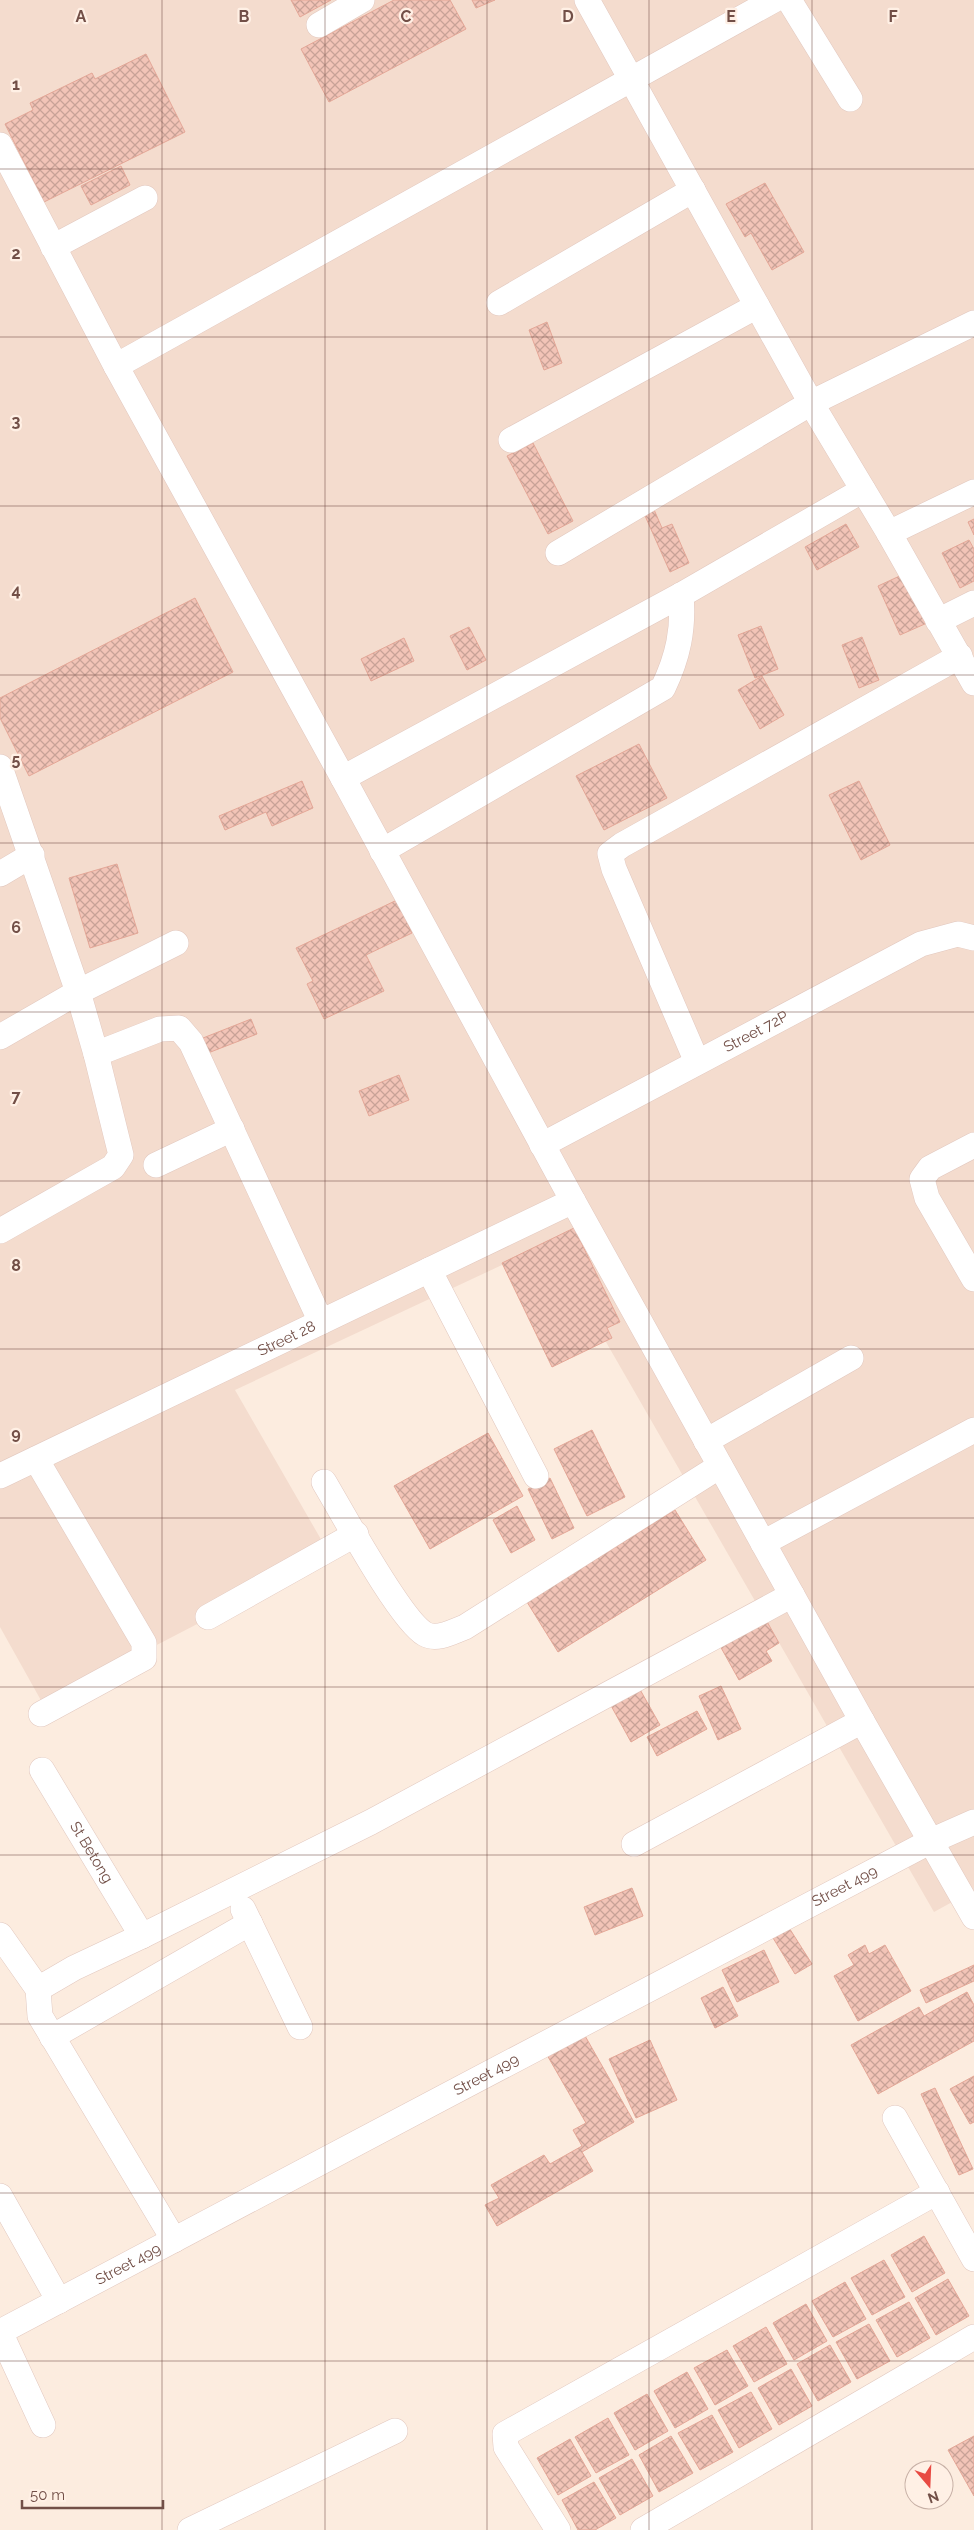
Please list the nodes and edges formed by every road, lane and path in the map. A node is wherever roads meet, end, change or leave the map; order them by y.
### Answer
1 (362, 0) edge
2 (587, 0) edge
3 (789, 0) edge
4 (766, 2) edge
5 (319, 24) dead end
6 (631, 79) junction
7 (850, 99) dead end
8 (0, 145) edge
9 (693, 190) junction
10 (146, 198) dead end
11 (53, 247) junction
12 (499, 303) dead end
13 (758, 306) junction
14 (974, 323) edge
15 (116, 366) junction
16 (811, 403) junction
17 (512, 440) dead end
18 (863, 490) junction
19 (974, 492) edge
20 (889, 533) junction
21 (558, 552) dead end
22 (681, 595) junction
23 (974, 603) edge
24 (938, 620) junction
25 (960, 656) junction
26 (974, 683) edge
27 (0, 767) edge
28 (344, 778) junction
29 (382, 851) junction
30 (32, 855) junction
31 (0, 874) edge
32 (974, 938) edge
33 (176, 943) dead end
34 (78, 992) junction
35 (0, 1037) edge
36 (96, 1054) junction
37 (697, 1062) junction
38 (232, 1129) junction
39 (542, 1145) junction
40 (974, 1145) edge
41 (156, 1165) dead end
42 (573, 1201) junction
43 (0, 1231) edge
44 (429, 1270) junction
45 (974, 1279) edge
46 (321, 1322) junction
47 (851, 1358) dead end
48 (974, 1430) edge
49 (706, 1441) junction
50 (36, 1459) junction
51 (720, 1466) junction
52 (0, 1476) edge
53 (536, 1476) dead end
54 (324, 1482) dead end
55 (356, 1534) junction
56 (763, 1543) junction
57 (792, 1595) junction
58 (208, 1617) dead end
59 (42, 1714) dead end
60 (862, 1721) junction
61 (42, 1770) dead end
62 (974, 1822) edge
63 (931, 1841) junction
64 (634, 1844) dead end
65 (234, 1891) junction
66 (974, 1916) edge
67 (250, 1923) junction
68 (0, 1935) edge
69 (142, 1936) junction
70 (38, 1989) junction
71 (300, 2026) dead end
72 (52, 2036) junction
73 (895, 2118) dead end
74 (937, 2192) junction
75 (0, 2196) edge
76 (174, 2240) junction
77 (974, 2259) edge
78 (59, 2301) junction
79 (0, 2332) edge
80 (974, 2337) edge
81 (43, 2425) dead end
82 (395, 2431) dead end
83 (190, 2530) edge
84 (558, 2530) edge
85 (643, 2530) edge

1 - 5 street
2 - 6 street
3 - 7 street
4 - 6 street
6 - 9 street
6 - 15 street
8 - 11 street
9 - 12 street
9 - 13 street
10 - 11 street
11 - 15 street
13 - 16 street
13 - 17 street
14 - 16 street
15 - 28 street
16 - 18 street
16 - 21 street
18 - 20 street
18 - 22 street
19 - 20 street
20 - 24 street
22 - 28 street
22 - 29 street
23 - 24 street
24 - 25 street
25 - 26 street
25 - 37 street
27 - 30 street
28 - 29 street
29 - 39 street
30 - 31 street
30 - 34 street
32 - 37 street, Street 72P
33 - 34 street
34 - 35 street
34 - 36 street
36 - 38 street
36 - 43 street
37 - 39 street, Street 72P
38 - 41 street
38 - 46 street
39 - 42 street
40 - 45 street
42 - 44 street, Street 28
42 - 49 street
44 - 46 street, Street 28
44 - 53 street
46 - 50 street, Street 28
47 - 49 street
48 - 56 street
49 - 51 street
50 - 52 street, Street 28
50 - 59 street
51 - 55 street
51 - 56 street
54 - 55 street
55 - 58 street
56 - 57 street
57 - 60 street
57 - 65 street
60 - 63 street
60 - 64 street
61 - 69 street, St Betong
62 - 63 street, Street 499
63 - 66 street
63 - 76 street, Street 499
65 - 67 street
65 - 69 street
67 - 71 street
67 - 72 street
68 - 70 street
69 - 70 street
70 - 72 street
72 - 76 street
73 - 74 street
74 - 77 street
74 - 84 street
75 - 78 street
76 - 78 street, Street 499
78 - 79 street, Street 499
79 - 81 street
80 - 85 street
82 - 83 street

